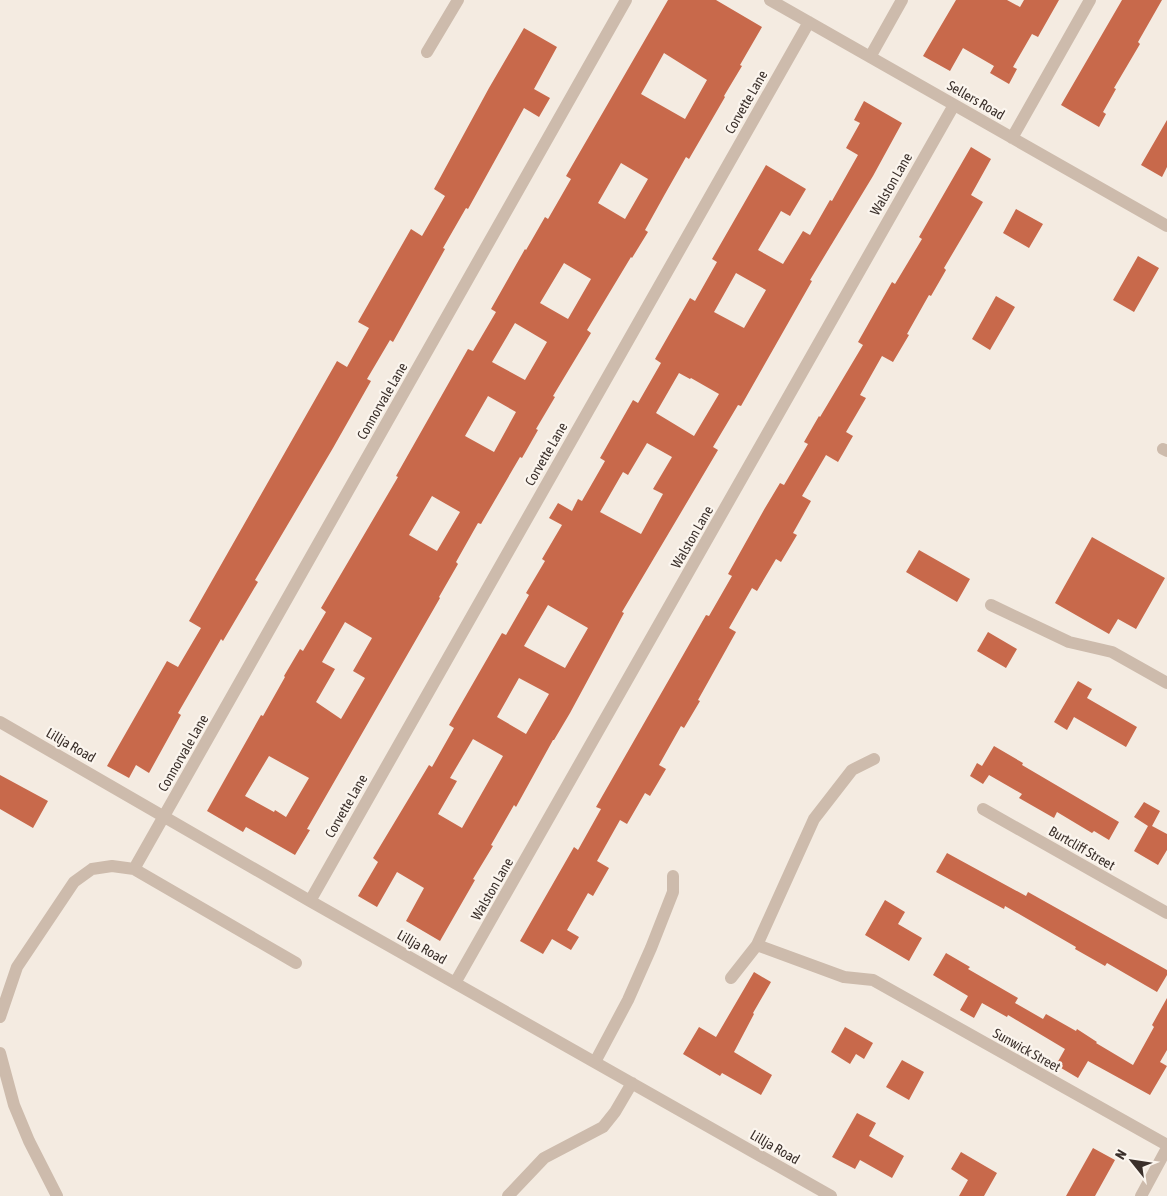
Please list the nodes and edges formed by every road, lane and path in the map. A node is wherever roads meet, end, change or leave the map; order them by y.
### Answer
1 (458, 0) edge
2 (626, 0) edge
3 (770, 0) edge
4 (902, 0) edge
5 (1090, 0) edge
6 (809, 22) junction
7 (427, 52) dead end
8 (870, 56) junction
9 (954, 105) junction
10 (1012, 138) junction
11 (1167, 226) edge
12 (991, 605) dead end
13 (1167, 683) edge
14 (0, 722) edge
15 (874, 759) dead end
16 (983, 809) dead end
17 (164, 816) junction
18 (134, 869) junction
19 (673, 876) dead end
20 (310, 901) junction
21 (1167, 913) edge
22 (757, 945) junction
23 (296, 963) dead end
24 (732, 978) dead end
25 (455, 983) junction
26 (0, 1017) edge
27 (0, 1053) edge
28 (595, 1062) junction
29 (632, 1083) junction
30 (1167, 1147) edge
31 (57, 1196) edge
32 (508, 1196) edge
33 (831, 1196) edge
34 (1141, 1196) edge

1 - 7 street
2 - 17 street, Connorvale Lane
3 - 6 street, Sellers Road
4 - 8 street
5 - 10 street
6 - 8 street, Sellers Road
6 - 20 street, Corvette Lane
8 - 9 street, Sellers Road
9 - 10 street, Sellers Road
9 - 25 street, Walston Lane
10 - 11 street, Sellers Road
12 - 13 street
14 - 17 street, Lillja Road
15 - 22 street
16 - 21 street, Burtcliff Street
17 - 18 street, Connorvale Lane
17 - 20 street, Lillja Road
18 - 23 street
18 - 26 street
19 - 28 street
20 - 25 street, Lillja Road
22 - 24 street
22 - 30 street, Sunwick Street
25 - 28 street, Lillja Road
27 - 31 street
28 - 29 street, Lillja Road
29 - 32 street
29 - 33 street, Lillja Road
30 - 34 street

